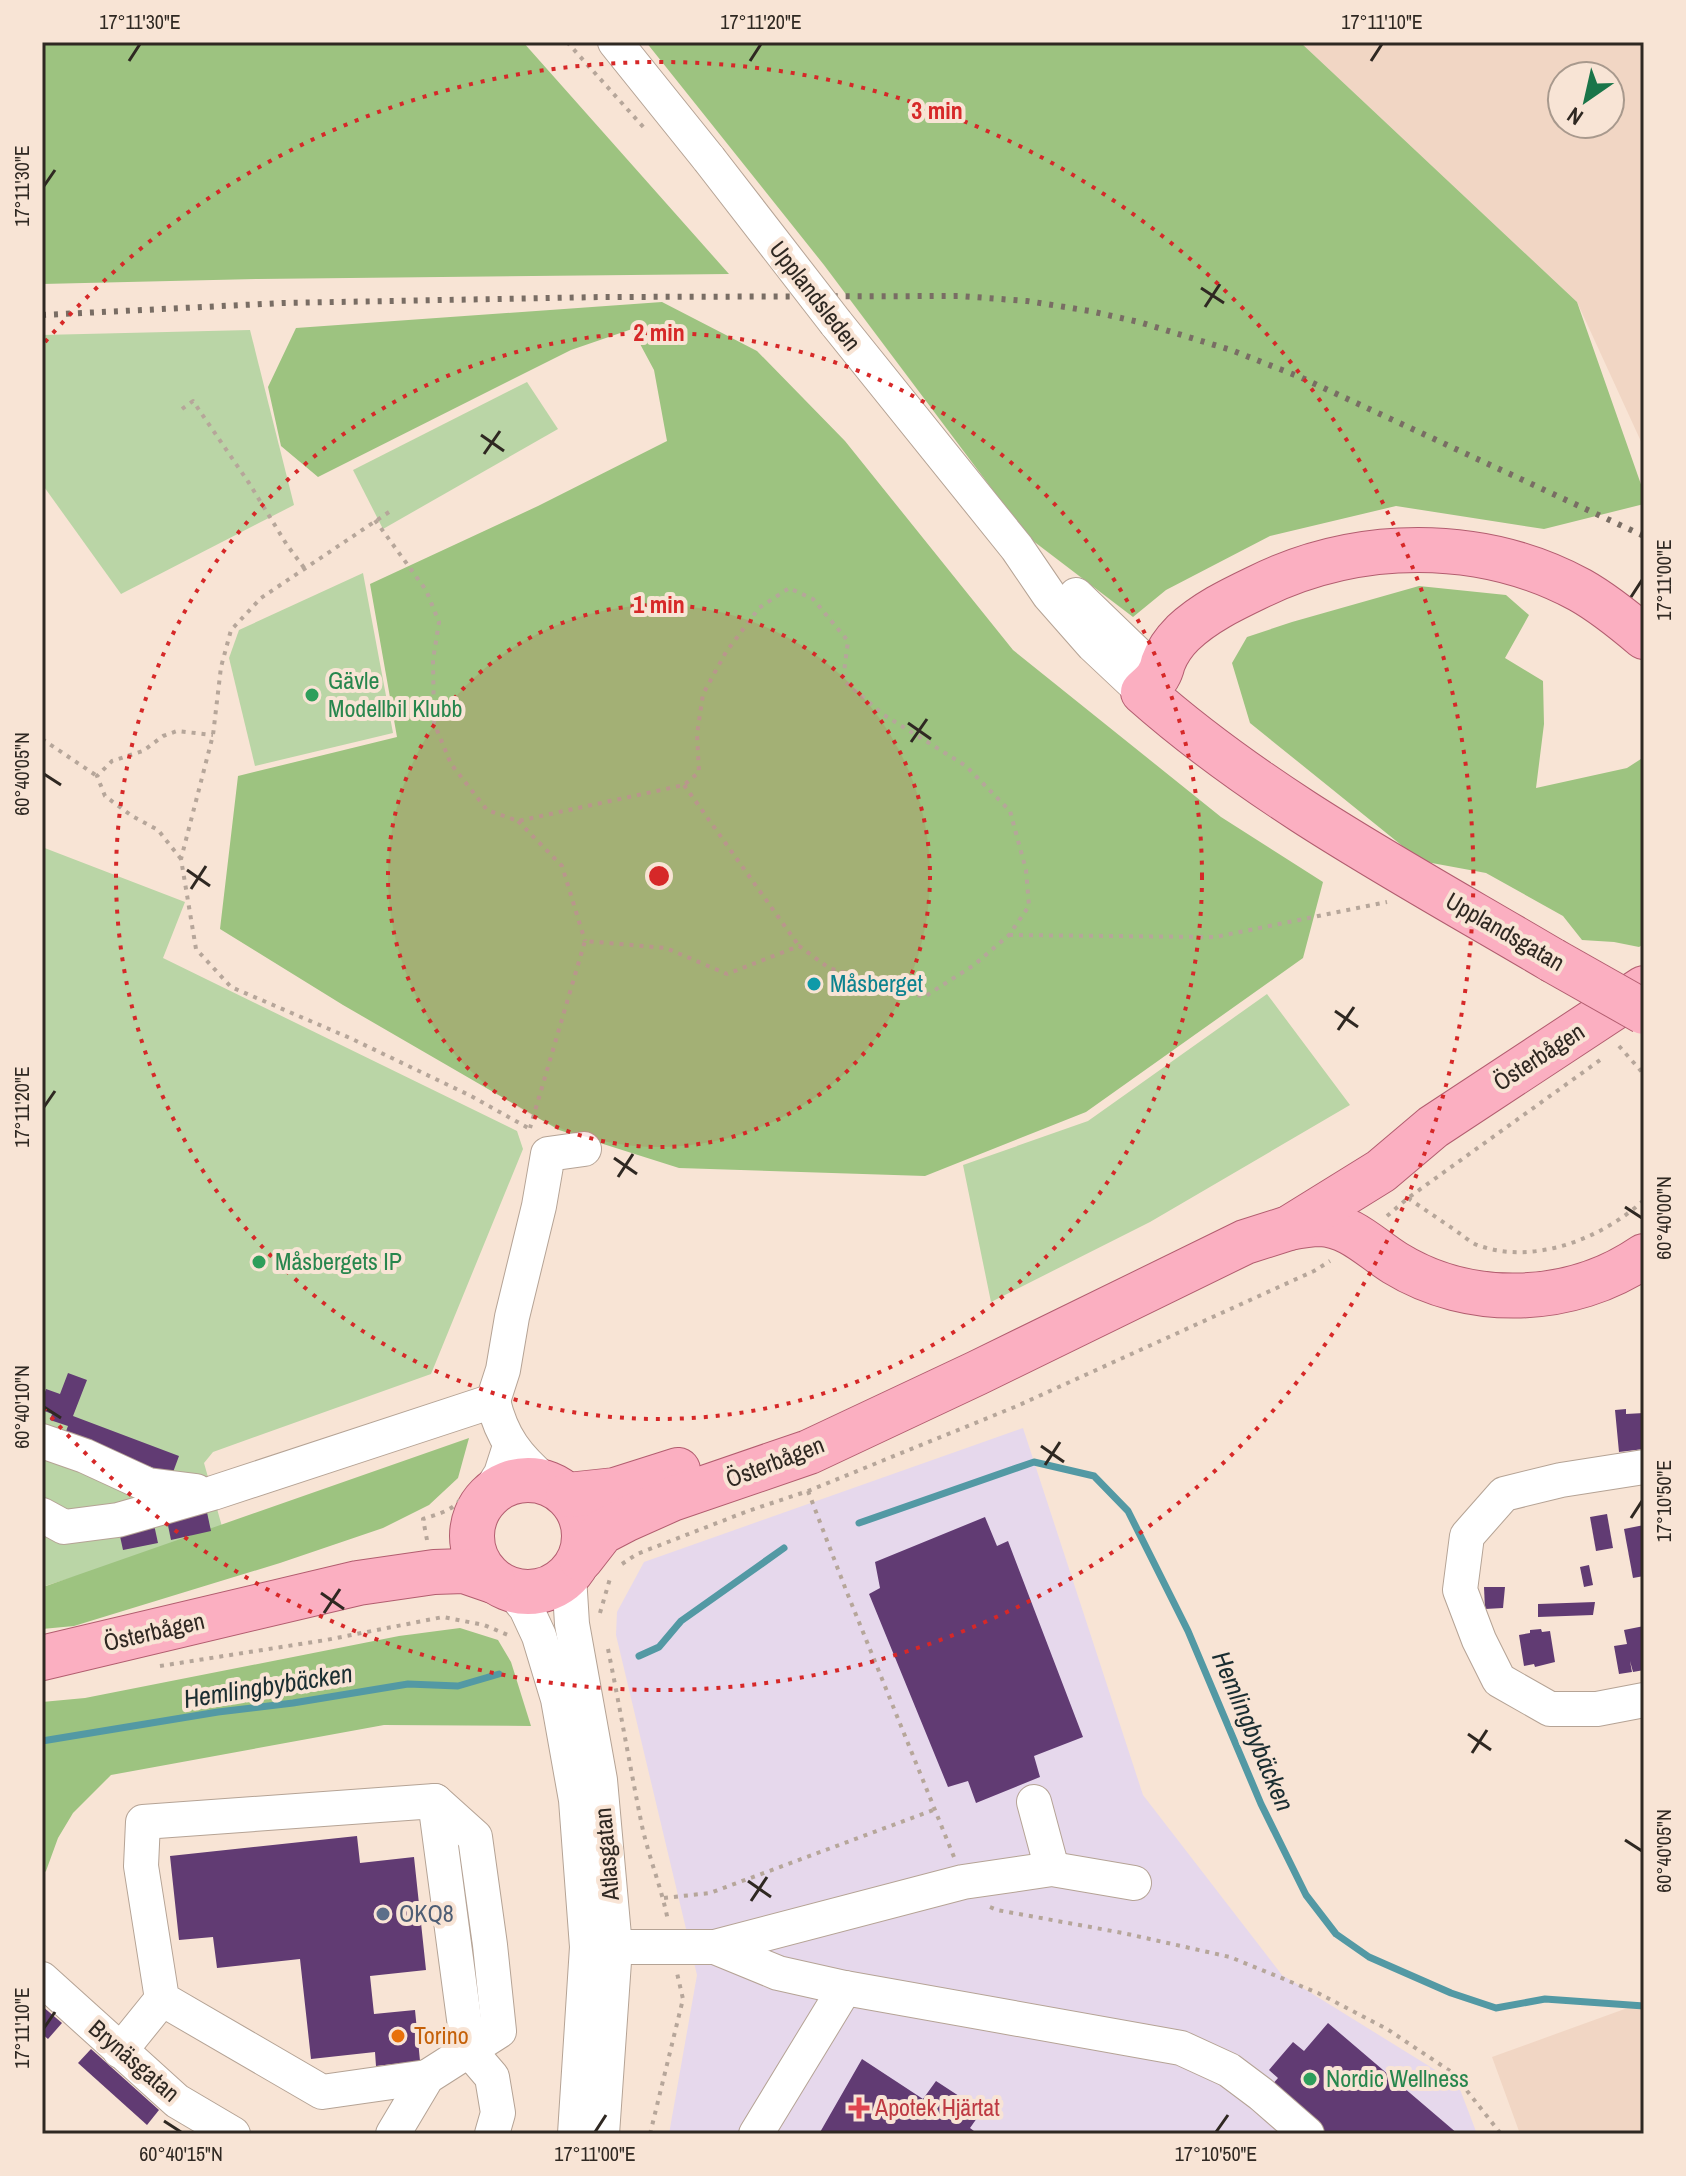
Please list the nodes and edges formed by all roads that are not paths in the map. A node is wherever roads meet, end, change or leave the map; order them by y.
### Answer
1 (615, 42) edge
2 (1644, 637) edge
3 (1644, 662) edge
4 (1151, 684) junction
5 (1644, 988) edge
6 (1632, 1029) edge
7 (1433, 1127) junction
8 (584, 1149) dead end
9 (1383, 1207) junction
10 (1289, 1228) junction
11 (1644, 1235) edge
12 (1245, 1242) junction
13 (1644, 1256) edge
14 (977, 1373) junction
15 (493, 1401) junction
16 (42, 1441) edge
17 (510, 1446) junction
18 (1644, 1467) edge
19 (556, 1488) junction
20 (213, 1493) junction
21 (476, 1500) junction
22 (42, 1515) edge
23 (575, 1567) junction
24 (358, 1583) junction
25 (502, 1586) junction
26 (42, 1658) edge
27 (1644, 1700) edge
28 (1034, 1802) dead end
29 (1052, 1869) junction
30 (1134, 1883) dead end
31 (768, 1933) junction
32 (601, 1947) junction
33 (715, 1947) junction
34 (42, 1979) edge
35 (860, 1991) junction
36 (162, 1999) junction
37 (468, 2049) junction
38 (120, 2051) junction
39 (427, 2077) junction
40 (233, 2134) edge
41 (393, 2134) edge
42 (492, 2134) edge
43 (575, 2134) edge
44 (602, 2134) edge
45 (756, 2134) edge
46 (1307, 2134) edge

1 - 4 street, Upplandsleden, bridge
2 - 4 main road
3 - 4 main road
4 - 6 main road, Upplandsgatan, bridge
5 - 7 main road, Österbågen
7 - 9 main road, Österbågen
7 - 12 main road, Österbågen
8 - 15 street
9 - 10 main road, Österbågen
9 - 10 main road
9 - 11 main road
9 - 13 main road
10 - 12 main road, Österbågen
12 - 14 main road, Österbågen
14 - 19 main road, Österbågen
14 - 23 main road, Österbågen
15 - 17 street
15 - 20 street
16 - 20 street
17 - 19 street
17 - 21 street
18 - 27 street
19 - 21 main road
19 - 23 main road
20 - 22 street
21 - 24 main road, Österbågen
21 - 25 main road
23 - 25 main road
23 - 32 street, Atlasgatan
24 - 25 main road, Österbågen
24 - 26 main road, Österbågen
25 - 32 street, Atlasgatan
28 - 29 street
29 - 30 street
29 - 31 street
31 - 33 street
31 - 35 street
32 - 33 street
32 - 43 street, Atlasgatan
32 - 44 street, Atlasgatan
33 - 35 street
34 - 38 street, Brynäsgatan
35 - 45 street
35 - 46 street
36 - 37 street
36 - 38 street
36 - 39 street
37 - 39 street
37 - 42 street
38 - 40 street, Brynäsgatan
39 - 41 street

